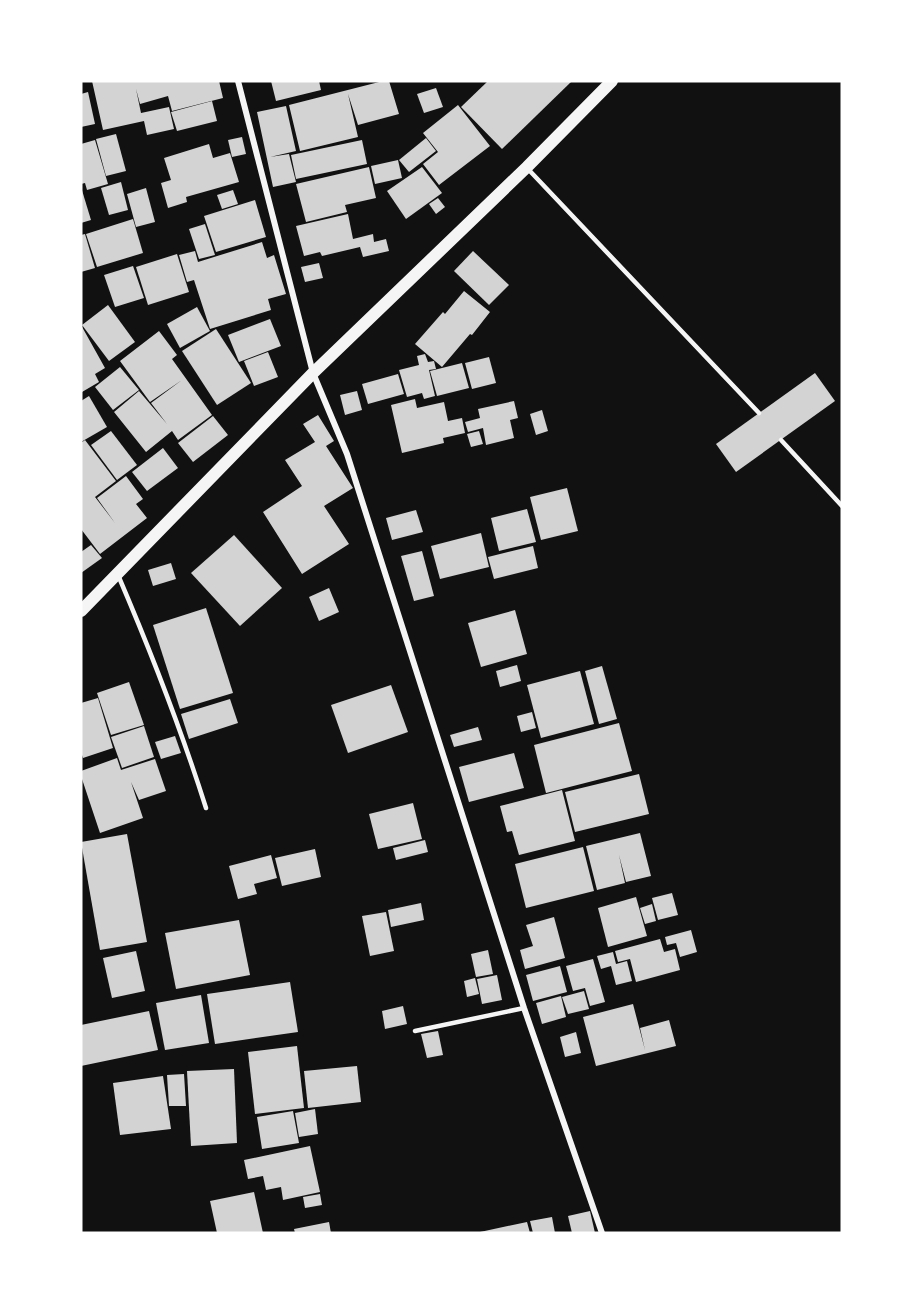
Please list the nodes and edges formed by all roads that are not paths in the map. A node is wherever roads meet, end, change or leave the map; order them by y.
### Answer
1 (238, 81) edge
2 (612, 81) edge
3 (526, 166) junction
4 (313, 373) junction
5 (759, 414) dead end
6 (781, 440) dead end
7 (842, 506) edge
8 (117, 573) junction
9 (81, 611) edge
10 (206, 808) dead end
11 (524, 1008) junction
12 (415, 1031) dead end
13 (602, 1233) edge

1 - 4 street
2 - 3 main road
3 - 4 main road
3 - 5 lane
4 - 8 main road
4 - 11 street
6 - 7 lane
8 - 9 main road
8 - 10 lane
11 - 12 lane
11 - 13 street

